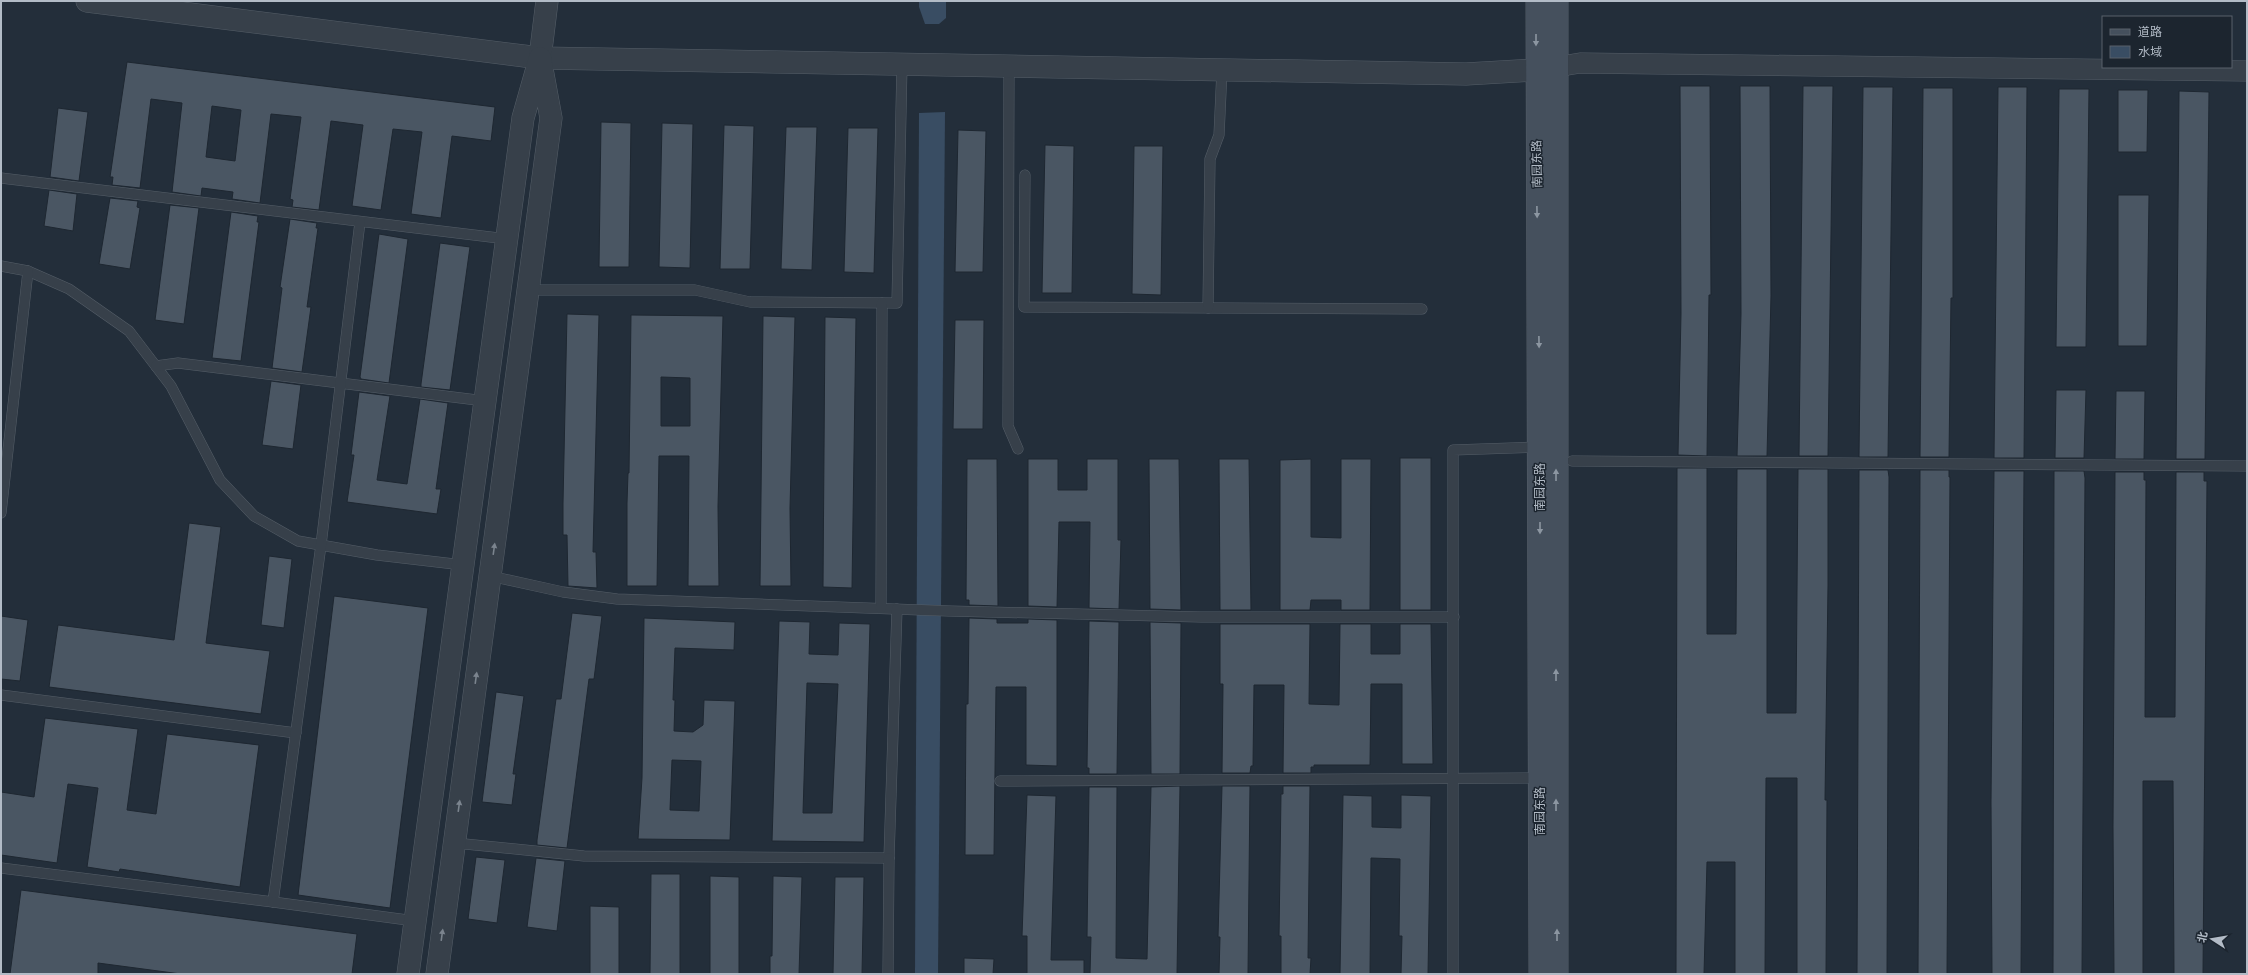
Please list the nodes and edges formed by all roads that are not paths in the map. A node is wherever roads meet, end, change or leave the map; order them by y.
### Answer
1 (87, 1) edge
2 (547, 1) edge
3 (1537, 1) edge
4 (1557, 1) edge
5 (540, 58) junction
6 (902, 64) junction
7 (1009, 66) junction
8 (1546, 69) junction
9 (1222, 70) junction
10 (2247, 70) edge
11 (1025, 175) dead end
12 (1, 178) edge
13 (360, 222) junction
14 (507, 239) junction
15 (1, 266) edge
16 (28, 271) junction
17 (528, 290) junction
18 (882, 303) junction
19 (1208, 308) junction
20 (1422, 309) dead end
21 (156, 366) junction
22 (341, 382) junction
23 (485, 401) junction
24 (1018, 448) dead end
25 (1540, 448) junction
26 (1572, 461) dead end
27 (2247, 466) edge
28 (1, 513) edge
29 (321, 545) junction
30 (463, 565) junction
31 (490, 576) junction
32 (881, 608) junction
33 (897, 609) junction
34 (1454, 617) junction
35 (1, 695) edge
36 (296, 733) junction
37 (1540, 778) junction
38 (1453, 779) junction
39 (1000, 781) dead end
40 (455, 843) junction
41 (889, 858) junction
42 (1, 868) edge
43 (273, 902) junction
44 (415, 922) junction
45 (408, 974) edge
46 (437, 974) edge
47 (888, 974) edge
48 (1453, 974) edge
49 (1540, 974) edge
50 (1557, 974) edge

1 - 5 street
2 - 5 street
3 -> 8 main road, 南园东路
4 - 8 main road, 南园东路
5 - 6 street
5 - 14 street
5 - 17 street
6 - 7 street
6 - 18 lane
7 - 9 street
7 - 24 lane
8 - 9 street
8 - 10 street
8 -> 25 main road, 南园东路
50 -> 8 main road, 南园东路
9 - 19 lane
11 - 19 lane
12 - 13 lane
13 - 14 lane
13 - 22 lane
14 - 23 street
15 - 16 lane
16 - 21 lane
16 - 28 lane
17 - 18 lane
31 -> 17 street
18 - 32 lane
19 - 20 lane
21 - 22 lane
21 - 29 lane
22 - 23 lane
22 - 29 lane
23 - 30 street
25 - 34 lane
25 -> 37 main road, 南园东路
26 - 27 lane
29 - 30 lane
29 - 36 lane
30 - 31 street
30 - 44 street
31 - 32 lane
40 -> 31 street
32 - 33 lane
33 - 34 lane
33 - 41 lane
34 - 38 lane
35 - 36 lane
36 - 43 lane
37 - 38 lane
37 - 49 main road, 南园东路
38 - 39 lane
38 - 48 lane
40 - 41 lane
46 -> 40 street
41 - 47 lane
42 - 43 lane
43 - 44 lane
44 - 45 street

